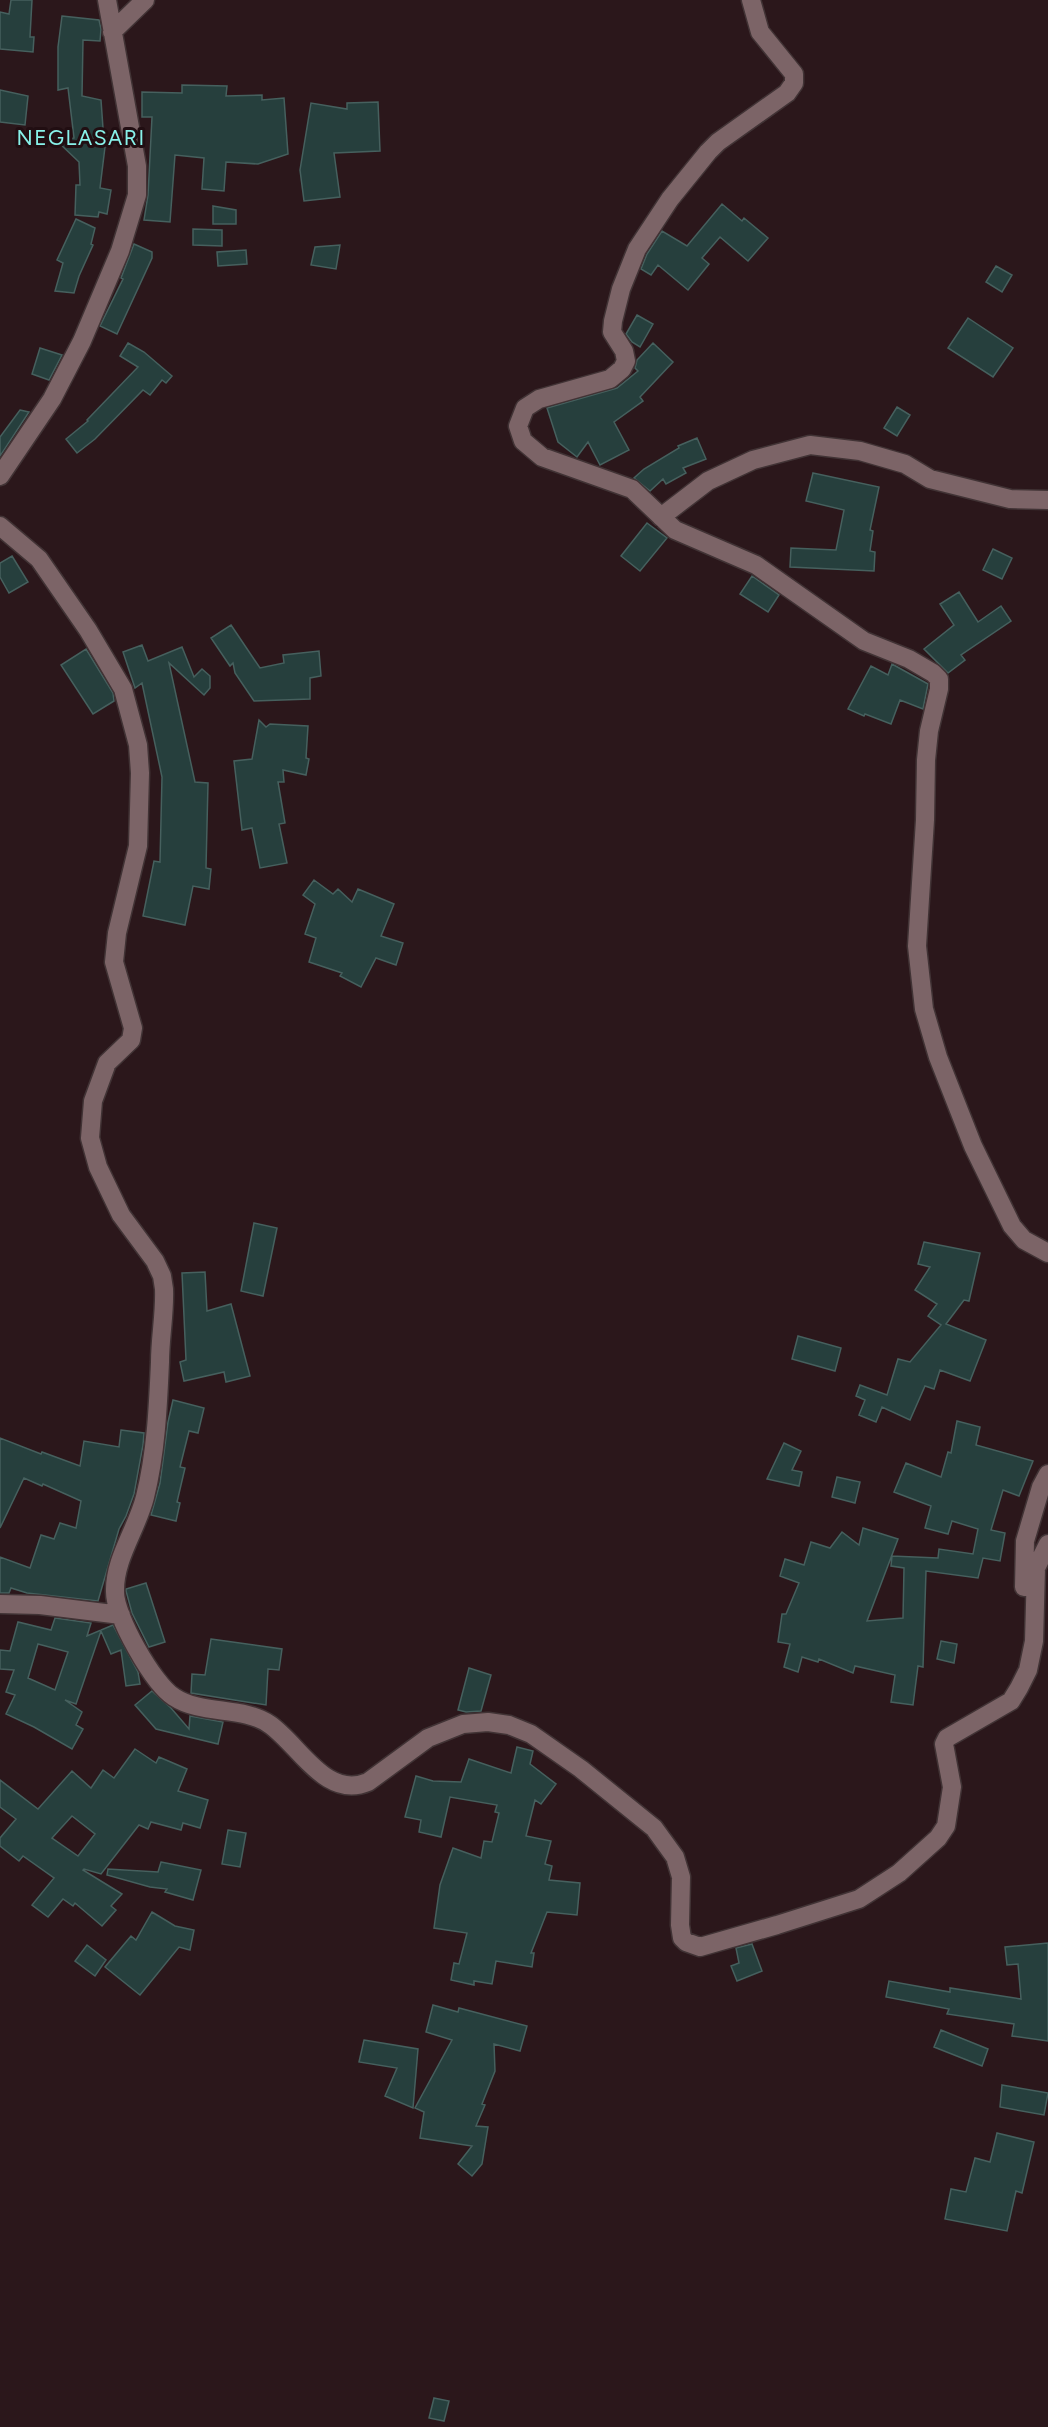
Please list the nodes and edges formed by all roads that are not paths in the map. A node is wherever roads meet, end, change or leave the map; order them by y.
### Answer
1 (107, 0) edge
2 (146, 0) edge
3 (751, 0) edge
4 (112, 32) junction
5 (0, 476) edge
6 (1048, 500) edge
7 (661, 517) junction
8 (0, 526) edge
9 (1048, 1253) edge
10 (1048, 1474) edge
11 (1048, 1544) edge
12 (0, 1604) edge
13 (120, 1615) junction
14 (1028, 1670) junction

1 - 4 street
2 - 4 street
3 - 7 street
4 - 5 street
6 - 7 street
7 - 9 street
8 - 13 street
10 - 14 street
11 - 14 street
12 - 13 street
13 - 14 street

